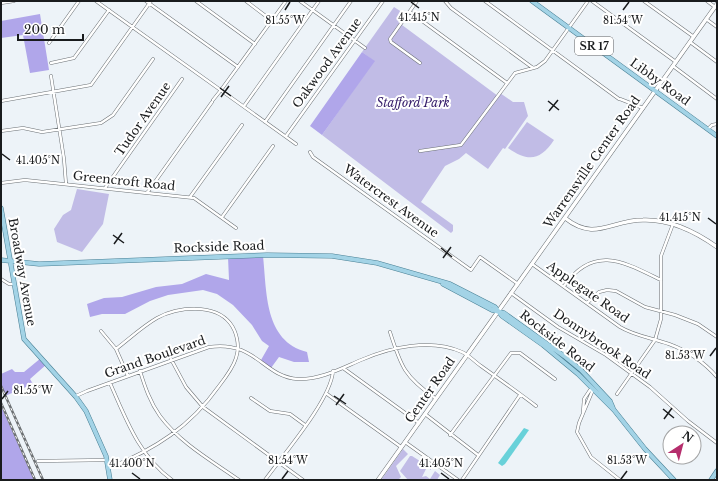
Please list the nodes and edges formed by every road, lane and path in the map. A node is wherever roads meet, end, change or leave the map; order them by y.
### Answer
1 (14, 1) edge
2 (79, 1) edge
3 (96, 1) edge
4 (146, 1) edge
5 (196, 1) edge
6 (246, 1) edge
7 (286, 1) edge
8 (300, 1) edge
9 (319, 1) edge
10 (351, 1) edge
11 (383, 1) edge
12 (417, 1) edge
13 (445, 1) edge
14 (484, 1) edge
15 (532, 1) edge
16 (588, 1) edge
17 (592, 1) edge
18 (644, 1) edge
19 (708, 1) edge
20 (150, 2) edge
21 (1, 3) edge
22 (716, 5) edge
23 (109, 10) junction
24 (312, 10) junction
25 (410, 12) junction
26 (706, 19) junction
27 (272, 20) junction
28 (334, 25) junction
29 (133, 27) junction
30 (717, 27) edge
31 (569, 28) junction
32 (694, 37) junction
33 (355, 40) junction
34 (49, 42) dead end
35 (690, 42) junction
36 (255, 44) junction
37 (365, 48) dead end
38 (553, 51) junction
39 (153, 59) dead end
40 (676, 62) junction
41 (717, 62) edge
42 (51, 63) dead end
43 (420, 63) dead end
44 (673, 66) junction
45 (238, 67) junction
46 (533, 68) junction
47 (51, 76) dead end
48 (182, 79) dead end
49 (507, 83) junction
50 (221, 90) junction
51 (655, 91) junction
52 (54, 92) junction
53 (717, 99) edge
54 (1, 101) edge
55 (244, 106) junction
56 (643, 108) junction
57 (265, 122) junction
58 (717, 124) edge
59 (242, 125) dead end
60 (60, 130) junction
61 (708, 130) junction
62 (1, 132) edge
63 (286, 136) junction
64 (717, 136) edge
65 (296, 144) dead end
66 (273, 146) dead end
67 (420, 151) dead end
68 (310, 152) dead end
69 (1, 183) edge
70 (66, 184) junction
71 (105, 188) junction
72 (147, 193) junction
73 (190, 197) junction
74 (1, 208) edge
75 (222, 217) junction
76 (565, 218) junction
77 (673, 224) junction
78 (236, 228) dead end
79 (717, 247) edge
80 (1, 260) edge
81 (10, 263) junction
82 (532, 264) junction
83 (1, 279) edge
84 (661, 280) junction
85 (14, 284) junction
86 (518, 284) junction
87 (564, 286) junction
88 (511, 293) junction
89 (587, 303) junction
90 (660, 310) junction
91 (498, 312) junction
92 (101, 331) dead end
93 (390, 332) dead end
94 (717, 337) edge
95 (655, 340) junction
96 (238, 348) junction
97 (395, 348) junction
98 (116, 349) junction
99 (467, 355) junction
100 (171, 360) junction
101 (342, 367) junction
102 (140, 371) junction
103 (333, 371) junction
104 (631, 374) junction
105 (494, 375) junction
106 (128, 376) junction
107 (717, 377) edge
108 (555, 379) dead end
109 (110, 382) junction
110 (593, 388) junction
111 (327, 394) junction
112 (617, 394) dead end
113 (520, 395) junction
114 (76, 397) junction
115 (251, 398) dead end
116 (435, 398) junction
117 (536, 406) dead end
118 (203, 407) junction
119 (425, 414) junction
120 (418, 423) junction
121 (305, 425) junction
122 (176, 433) junction
123 (450, 435) junction
124 (406, 442) junction
125 (717, 443) edge
126 (402, 447) junction
127 (143, 451) junction
128 (478, 455) junction
129 (107, 460) junction
130 (38, 461) dead end
131 (278, 462) junction
132 (109, 468) junction
133 (717, 471) edge
134 (110, 480) edge
135 (172, 480) edge
136 (239, 480) edge
137 (265, 480) edge
138 (303, 480) edge
139 (378, 480) edge
140 (458, 480) edge
141 (462, 480) edge
142 (620, 480) edge
143 (674, 480) edge
144 (711, 480) edge

1 - 21 street
2 - 34 street
3 - 23 street
4 - 20 street
5 - 36 street
6 - 27 street
7 - 27 street
8 - 24 street
9 - 24 street
10 - 28 street
11 - 33 street, Oakwood Avenue
12 - 25 street
13 - 46 street
14 - 38 street
15 - 31 main road, Libby Road / SR 17
16 - 31 street
17 - 40 street
18 - 32 street
19 - 22 street
20 - 29 street
20 - 45 street
22 - 26 main road, Warrensville Center Road
23 - 29 street
23 - 42 street
24 - 28 street
24 - 55 street
25 - 43 street
25 - 49 street
26 - 30 street
26 - 32 main road, Warrensville Center Road
27 - 36 street
28 - 33 street
28 - 57 street
29 - 50 street
29 - 52 street
31 - 38 street
31 - 51 main road, Libby Road / SR 17
32 - 35 main road, Warrensville Center Road
33 - 37 street
33 - 63 street, Oakwood Avenue
35 - 40 main road, Warrensville Center Road
35 - 41 street
36 - 45 street
38 - 46 street
38 - 56 street
39 - 60 street
40 - 44 main road, Warrensville Center Road
44 - 51 main road, Warrensville Center Road
44 - 53 street
45 - 50 street
46 - 49 street
47 - 52 street
48 - 71 street, Tudor Avenue
49 - 67 street
50 - 55 street
50 - 72 street
51 - 56 main road, Warrensville Center Road
51 - 61 main road, Libby Road / SR 17
52 - 54 street
52 - 60 street
55 - 57 street
56 - 76 main road, Warrensville Center Road
57 - 63 street
58 - 61 street
59 - 73 street
60 - 62 street
60 - 70 street
61 - 64 main road, Libby Road / SR 17
63 - 65 street
66 - 75 street
68 - 86 street, Watercrest Avenue
69 - 70 street, Greencroft Road
70 - 71 street, Greencroft Road
71 - 72 street, Greencroft Road
72 - 73 street, Greencroft Road
73 - 75 street, Greencroft Road
74 - 81 main road, Broadway Avenue
75 - 78 street, Greencroft Road
76 - 77 main road
76 - 82 main road, Warrensville Center Road
77 - 79 main road
77 - 84 street
80 - 81 main road, Rockside Road
81 - 85 main road, Broadway Avenue
81 - 91 main road, Rockside Road
82 - 86 main road, Warrensville Center Road
82 - 87 street, Applegate Road
83 - 85 street
84 - 87 street
84 - 90 street
85 - 114 main road, Broadway Avenue
86 - 88 main road, Warrensville Center Road
87 - 89 street, Applegate Road
88 - 91 main road, Warrensville Center Road
88 - 104 street, Donnybrook Road
89 - 90 street
89 - 95 street, Applegate Road
90 - 94 street
90 - 95 street
91 - 99 main road, Center Road
91 - 110 main road, Rockside Road
92 - 98 street
93 - 97 street
95 - 104 street
95 - 107 street, Applegate Road
96 - 98 street
96 - 100 street, Grand Boulevard
96 - 103 street, Grand Boulevard
96 - 118 street
97 - 99 street, Grand Boulevard
97 - 101 street, Grand Boulevard
97 - 116 street
98 - 106 street
99 - 105 street, Grand Boulevard
99 - 116 main road, Center Road
100 - 102 street, Grand Boulevard
100 - 118 street
101 - 103 street, Grand Boulevard
101 - 120 street
102 - 106 street, Grand Boulevard
102 - 122 street
103 - 111 street
104 - 112 street
104 - 125 street, Donnybrook Road
105 - 108 street
105 - 113 street, Grand Boulevard
105 - 123 street
106 - 109 street, Grand Boulevard
109 - 114 street, Grand Boulevard
109 - 127 street
110 - 142 street
110 - 143 main road, Rockside Road
111 - 121 street
111 - 126 street
113 - 117 street, Grand Boulevard
113 - 128 street
114 - 129 main road, Broadway Avenue
115 - 121 street
116 - 119 main road, Center Road
118 - 122 street
118 - 131 street
119 - 120 main road, Center Road
119 - 123 street
120 - 124 main road, Center Road
121 - 131 street
122 - 127 street
122 - 136 street
123 - 128 street
124 - 126 main road, Center Road
124 - 140 street
126 - 139 main road, Center Road
127 - 132 street
127 - 135 street
128 - 141 street
129 - 130 street
129 - 132 main road, Broadway Avenue
131 - 137 street
131 - 138 street
132 - 134 main road, Broadway Avenue
133 - 144 main road

